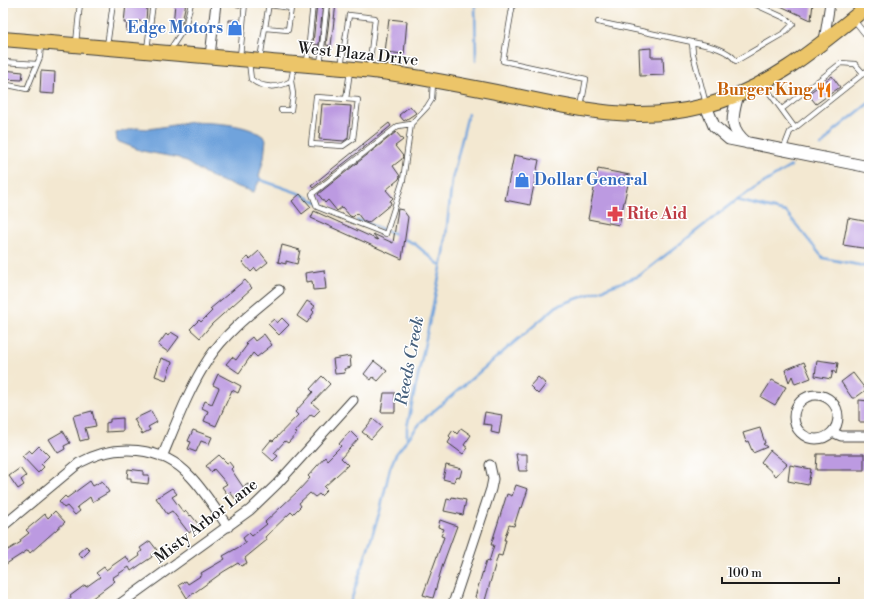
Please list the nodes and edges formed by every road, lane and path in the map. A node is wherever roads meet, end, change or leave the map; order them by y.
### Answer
1 (80, 3) edge
2 (112, 3) edge
3 (153, 3) edge
4 (191, 3) edge
5 (216, 3) edge
6 (224, 3) edge
7 (313, 3) edge
8 (327, 3) edge
9 (513, 3) edge
10 (752, 3) edge
11 (830, 3) edge
12 (245, 4) edge
13 (269, 4) edge
14 (869, 5) edge
15 (853, 18) junction
16 (598, 22) dead end
17 (265, 28) junction
18 (3, 39) edge
19 (869, 39) edge
20 (824, 41) junction
21 (41, 42) junction
22 (692, 42) junction
23 (76, 45) junction
24 (106, 48) junction
25 (146, 51) junction
26 (168, 53) junction
27 (210, 56) junction
28 (250, 60) junction
29 (3, 62) edge
30 (37, 64) junction
31 (307, 65) junction
32 (346, 69) junction
33 (869, 69) edge
34 (368, 71) junction
35 (864, 74) junction
36 (433, 80) junction
37 (291, 81) junction
38 (762, 82) junction
39 (3, 84) edge
40 (738, 94) junction
41 (346, 99) junction
42 (706, 106) junction
43 (782, 109) junction
44 (281, 110) dead end
45 (581, 110) junction
46 (411, 124) junction
47 (795, 128) junction
48 (747, 143) junction
49 (783, 150) junction
50 (869, 167) edge
51 (279, 290) dead end
52 (352, 400) dead end
53 (832, 432) junction
54 (869, 436) edge
55 (162, 457) junction
56 (490, 465) dead end
57 (3, 526) edge
58 (228, 527) junction
59 (120, 604) edge
60 (453, 604) edge

1 - 23 lane
2 - 24 lane
3 - 25 lane
4 - 26 lane
5 - 27 street
6 - 12 lane
7 - 31 lane
8 - 31 lane
9 - 45 lane
10 - 22 lane
11 - 20 street
12 - 28 lane
13 - 17 lane
13 - 17 lane
14 - 15 main road, West Plaza Drive
15 - 19 lane
15 - 20 main road, West Plaza Drive
16 - 22 lane
17 - 28 lane
18 - 21 main road, West Plaza Drive
20 - 38 main road, West Plaza Drive
21 - 23 main road, West Plaza Drive
21 - 30 lane
22 - 42 lane
23 - 24 main road, West Plaza Drive
24 - 25 main road, West Plaza Drive
25 - 26 main road, West Plaza Drive
26 - 27 main road, West Plaza Drive
27 - 28 main road, West Plaza Drive
28 - 31 main road, West Plaza Drive
28 - 37 lane
29 - 30 lane
30 - 39 lane
31 - 32 main road, West Plaza Drive
31 - 37 lane
32 - 34 main road, West Plaza Drive
32 - 34 lane
32 - 41 lane
33 - 35 lane
34 - 36 main road, West Plaza Drive
35 - 43 lane
35 - 47 lane
36 - 45 main road, West Plaza Drive
36 - 46 lane
37 - 44 lane
38 - 40 main road, West Plaza Drive
38 - 43 lane
40 - 42 main road, West Plaza Drive
40 - 48 street
41 - 41 lane
42 - 45 main road, West Plaza Drive
42 - 48 street
43 - 47 lane
46 - 46 lane
47 - 49 lane
48 - 49 street
49 - 50 street
51 - 55 street
52 - 58 street, Misty Arbor Lane
53 - 53 street
53 - 54 street
55 - 57 street
55 - 58 street
56 - 60 street
58 - 59 street, Misty Arbor Lane

